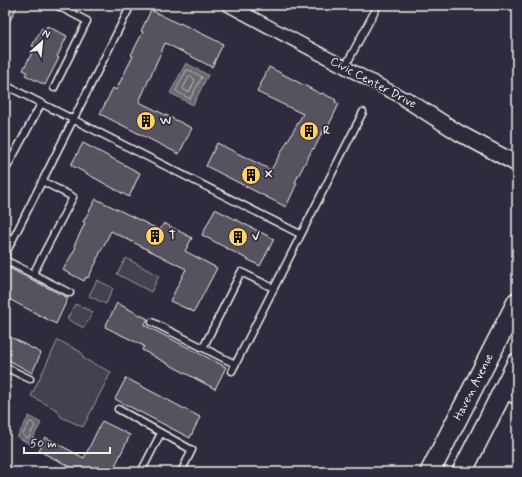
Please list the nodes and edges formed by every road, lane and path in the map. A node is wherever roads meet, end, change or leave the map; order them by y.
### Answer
1 (56, 5) edge
2 (131, 5) edge
3 (228, 5) edge
4 (378, 5) edge
5 (345, 68) junction
6 (5, 85) edge
7 (54, 88) dead end
8 (407, 100) joint
9 (41, 104) junction
10 (363, 112) dead end
11 (72, 120) junction
12 (7, 164) edge
13 (517, 164) edge
14 (5, 171) edge
15 (42, 181) junction
16 (300, 234) junction
17 (5, 255) edge
18 (5, 260) edge
19 (34, 274) junction
20 (273, 288) junction
21 (70, 293) dead end
22 (517, 302) edge
23 (152, 322) dead end
24 (203, 348) junction
25 (517, 363) edge
26 (235, 364) junction
27 (5, 367) edge
28 (232, 371) dead end
29 (30, 379) dead end
30 (510, 397) edge
31 (118, 409) dead end
32 (161, 433) junction
33 (141, 472) edge
34 (181, 472) edge
35 (430, 472) edge
36 (462, 472) edge

1 - 7 lane
2 - 11 lane
3 - 5 street, Civic Center Drive
4 - 5 lane
5 - 8 street, Civic Center Drive
6 - 9 lane
8 - 13 street, Civic Center Drive
9 - 11 lane
9 - 12 lane
10 - 16 lane
11 - 15 lane
11 - 16 lane
12 - 14 lane
15 - 17 lane
15 - 19 lane
16 - 20 lane
18 - 19 lane
19 - 21 lane
20 - 24 lane
20 - 26 lane
22 - 35 main road, Haven Avenue
23 - 24 lane
24 - 26 lane
25 - 30 main road
26 - 28 lane
27 - 29 lane
30 - 36 main road
31 - 32 lane
32 - 33 lane
32 - 34 lane

